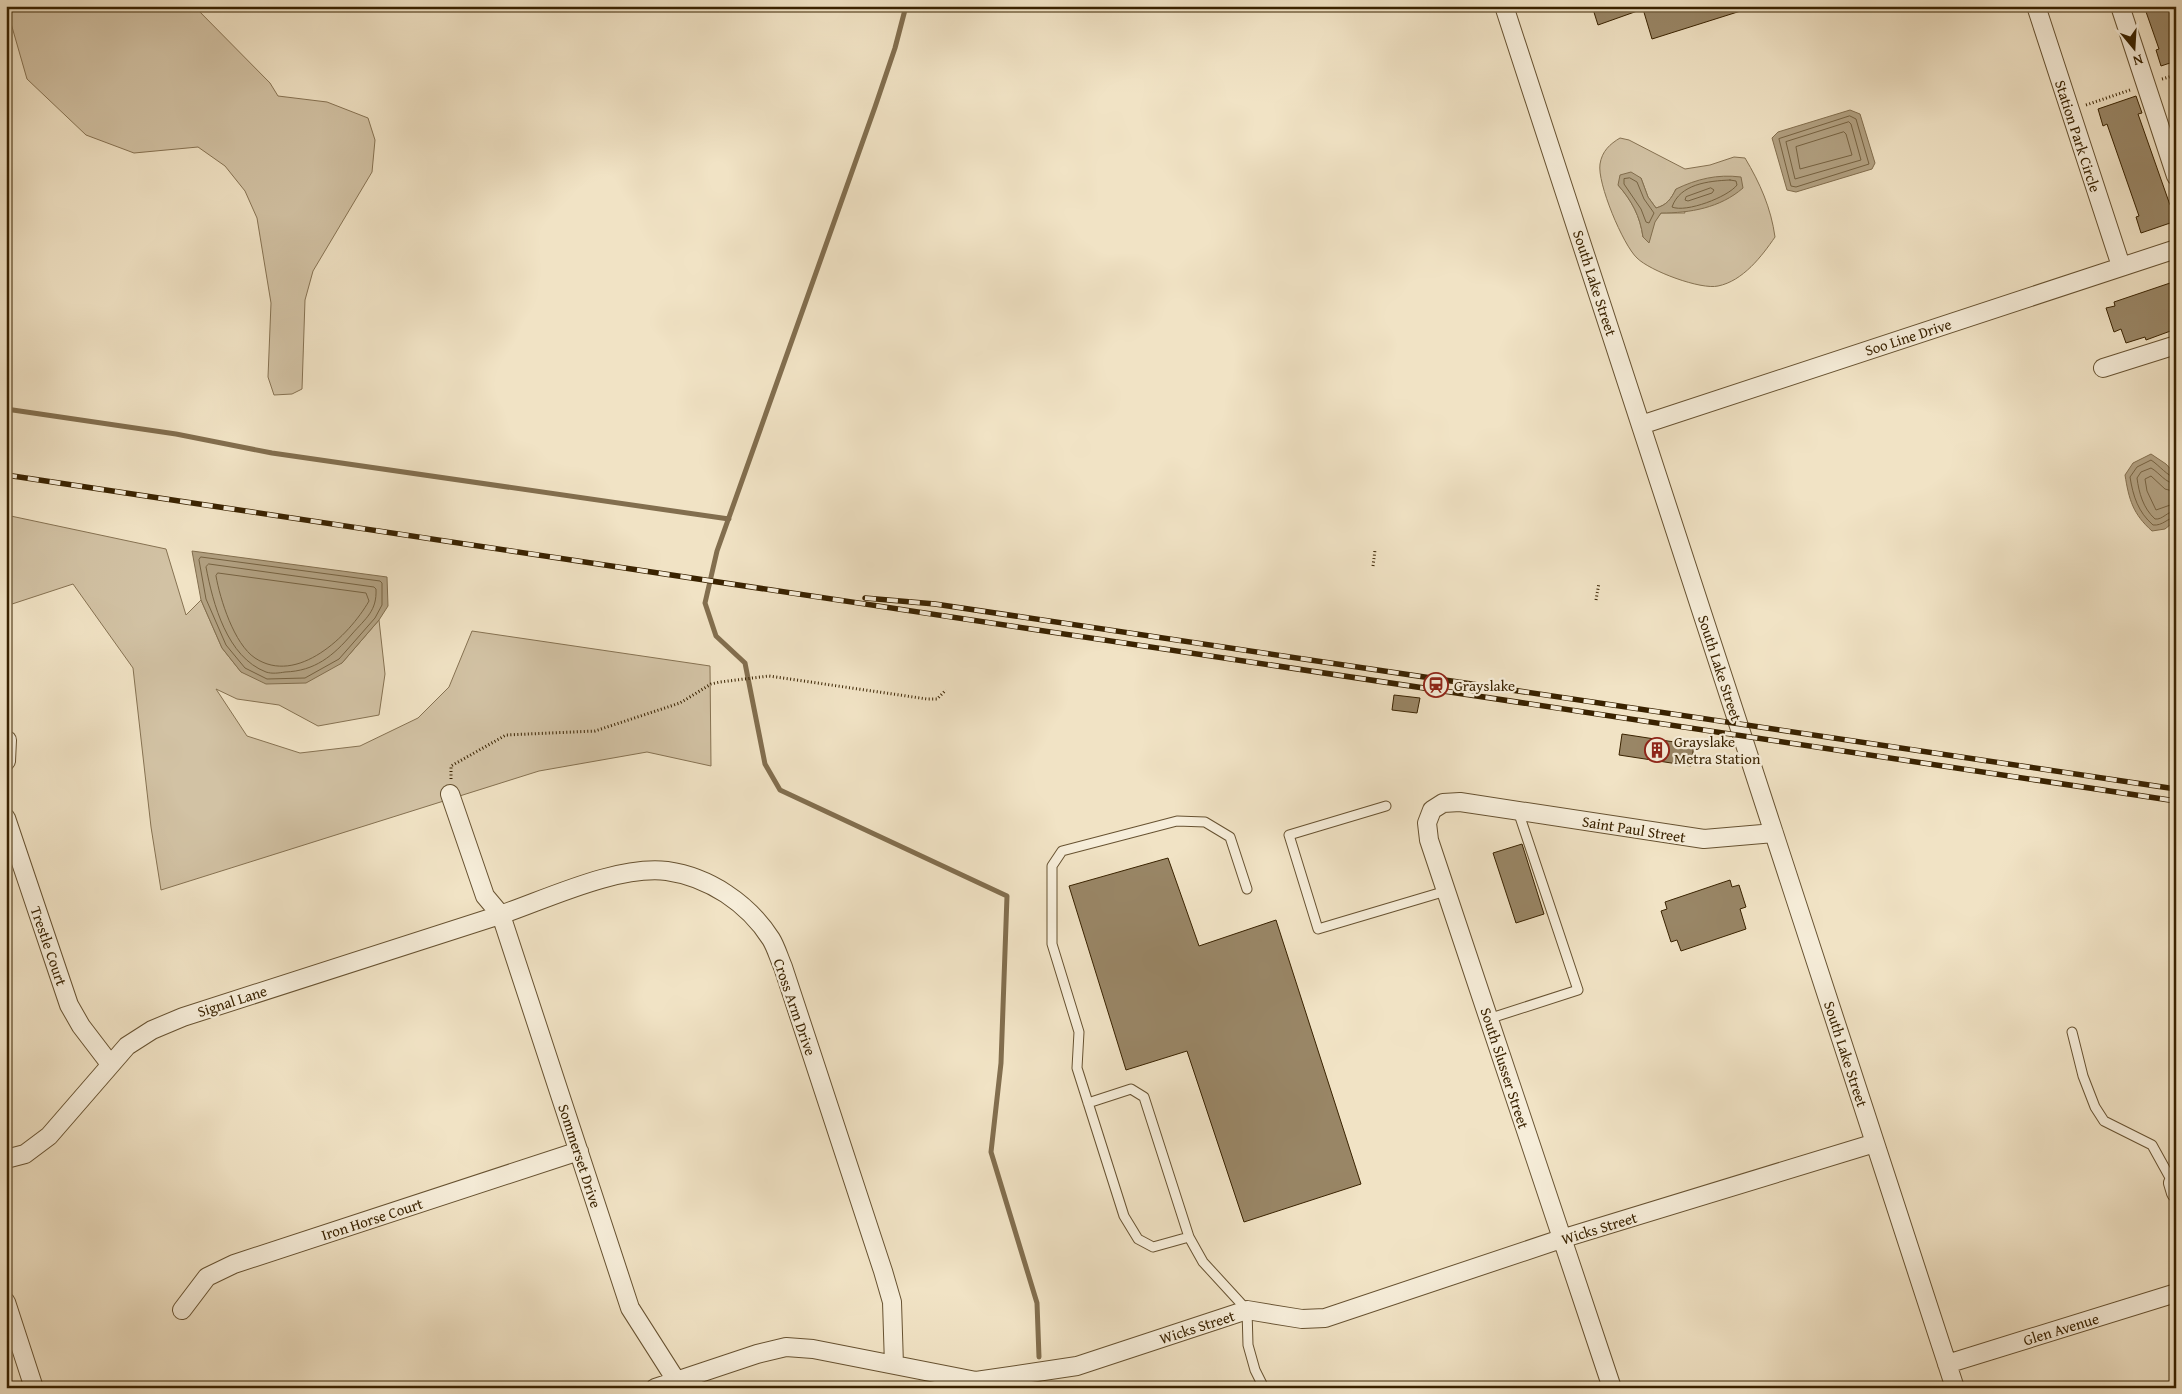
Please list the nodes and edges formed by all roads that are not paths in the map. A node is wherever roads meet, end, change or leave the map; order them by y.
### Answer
1 (1504, 6) edge
2 (2036, 6) edge
3 (2120, 6) edge
4 (2176, 176) edge
5 (2176, 249) edge
6 (2121, 266) junction
7 (2176, 345) edge
8 (2103, 368) dead end
9 (1641, 425) junction
10 (7, 740) edge
11 (6, 761) edge
12 (450, 794) road end
13 (1386, 806) dead end
14 (1495, 807) joint
15 (1518, 811) junction
16 (6, 818) edge
17 (1774, 833) junction
18 (1247, 889) dead end
19 (1446, 891) junction
20 (501, 914) junction
21 (1488, 1019) junction
22 (2072, 1032) dead end
23 (110, 1064) junction
24 (1088, 1103) junction
25 (1875, 1143) junction
26 (579, 1151) junction
27 (6, 1159) edge
28 (2174, 1188) edge
29 (1189, 1237) junction
30 (1561, 1239) junction
31 (2176, 1293) edge
32 (6, 1302) edge
33 (182, 1310) dead end
34 (1247, 1310) junction
35 (1947, 1364) junction
36 (894, 1365) junction
37 (679, 1384) edge
38 (34, 1388) edge
39 (655, 1388) edge
40 (1264, 1388) edge
41 (1612, 1388) edge
42 (1955, 1388) edge

1 - 9 street, South Lake Street
2 - 6 street, Station Park Circle
3 - 4 street
5 - 6 street, Soo Line Drive
6 - 9 street, Soo Line Drive
7 - 8 street
9 - 17 street, South Lake Street
10 - 11 street
12 - 20 street
13 - 19 lane
14 - 15 street, Saint Paul Street
14 - 19 street, South Slusser Street
15 - 17 street, Saint Paul Street
15 - 21 lane
16 - 23 street, Trestle Court
17 - 25 street, South Lake Street
18 - 24 lane
19 - 21 street, South Slusser Street
20 - 23 street, Signal Lane
20 - 26 street, Sommerset Drive
20 - 36 street, Cross Arm Drive
21 - 30 street, South Slusser Street
22 - 28 lane
23 - 27 street, Signal Lane
24 - 29 lane
24 - 29 lane
25 - 30 street, Wicks Street
25 - 35 street, South Lake Street
26 - 33 street, Iron Horse Court
26 - 37 street, Sommerset Drive
29 - 34 lane
30 - 34 street, Wicks Street
30 - 41 street, South Slusser Street
31 - 35 street, Glen Avenue
32 - 38 street
34 - 36 street, Wicks Street
34 - 40 lane
35 - 42 street, South Lake Street
36 - 37 street, Wicks Street
37 - 39 street, Wicks Street

